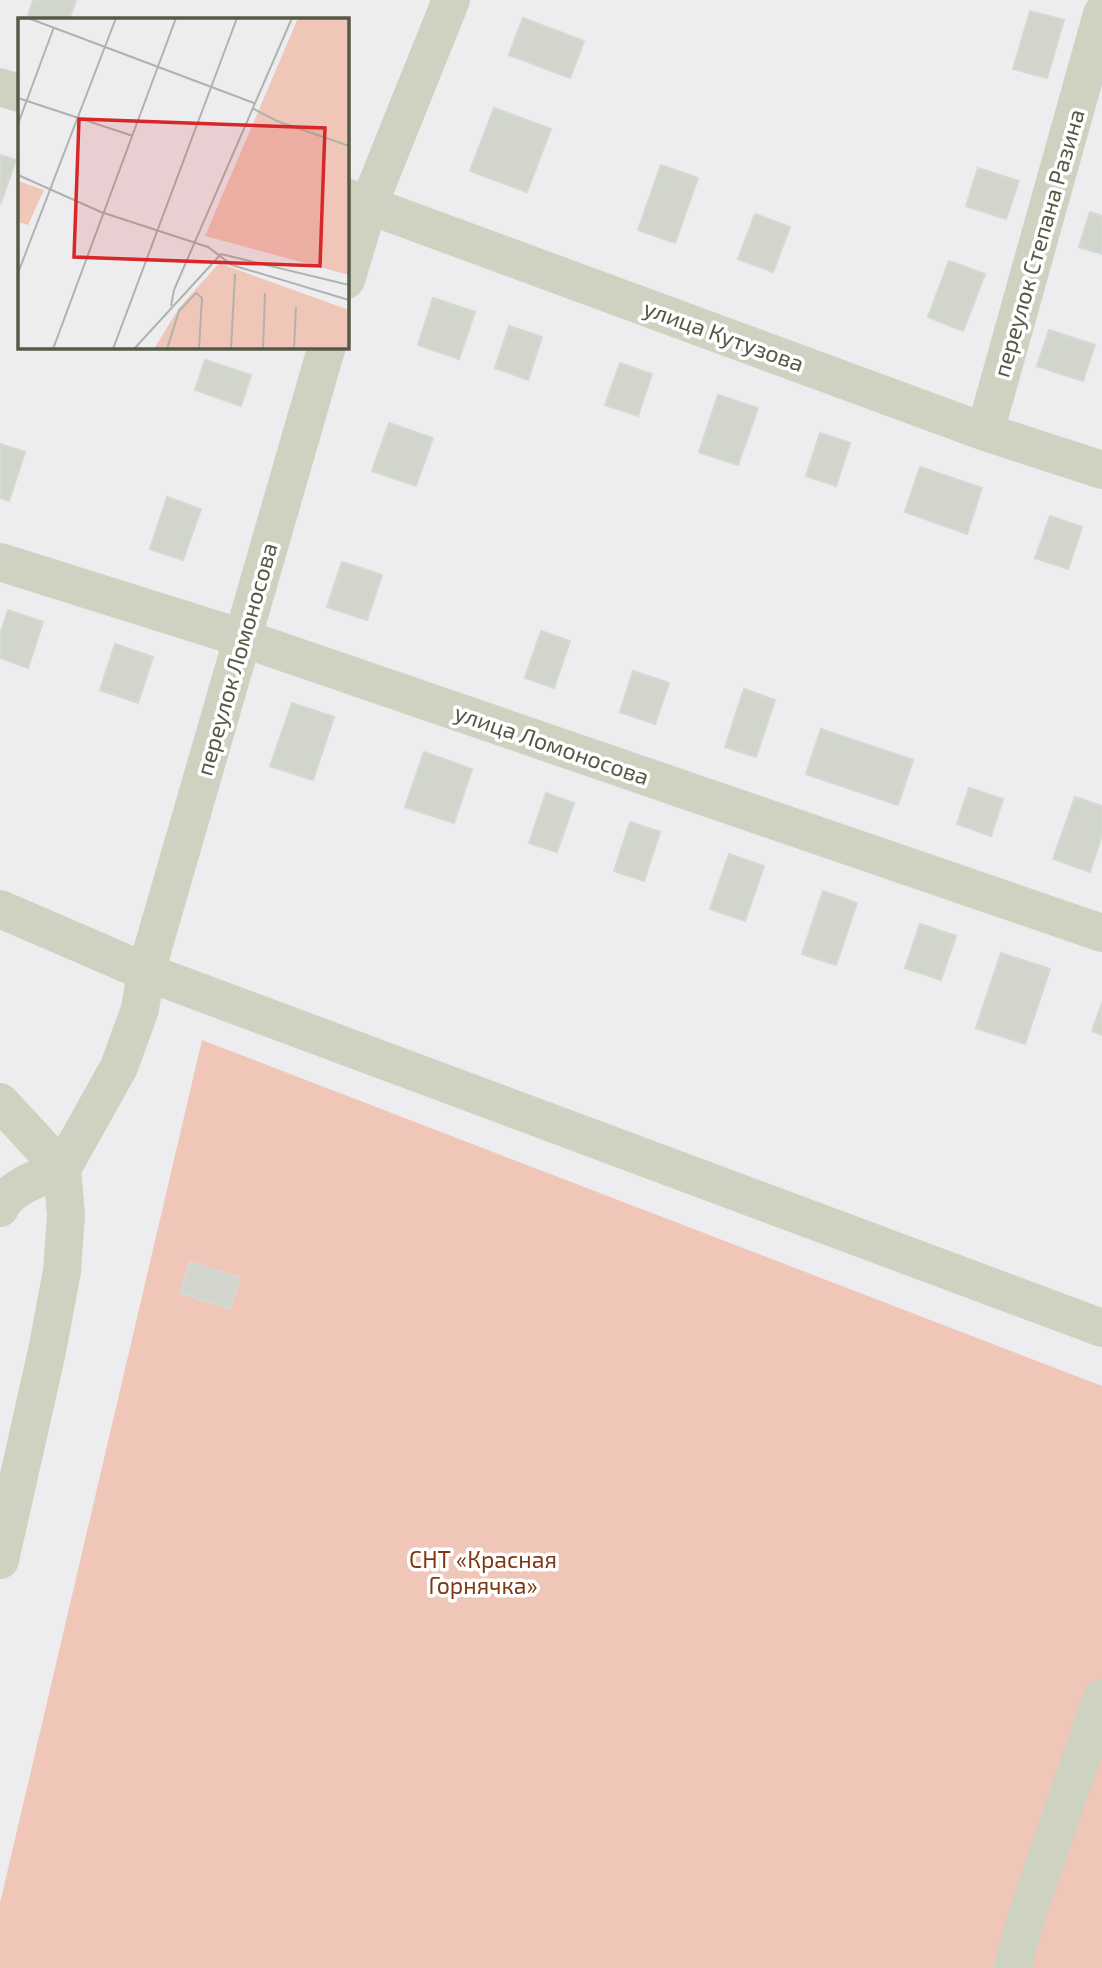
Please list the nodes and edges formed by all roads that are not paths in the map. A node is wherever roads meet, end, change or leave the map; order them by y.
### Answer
1 (451, 0) edge
2 (1102, 14) edge
3 (0, 86) edge
4 (18, 93) edge
5 (358, 200) edge
6 (348, 267) edge
7 (326, 348) edge
8 (985, 432) junction
9 (1102, 470) edge
10 (0, 562) edge
11 (242, 638) junction
12 (0, 909) edge
13 (1102, 933) edge
14 (146, 972) junction
15 (0, 1102) edge
16 (62, 1168) junction
17 (0, 1208) edge
18 (1102, 1328) edge
19 (0, 1560) edge
20 (1102, 1698) edge
21 (1013, 1968) edge

1 - 5 street
2 - 8 street, переулок Степана Разина
3 - 4 street
5 - 6 street
5 - 8 street, улица Кутузова
7 - 11 street, переулок Ломоносова
8 - 9 street, улица Кутузова
10 - 11 street, улица Ломоносова
11 - 13 street, улица Ломоносова
11 - 14 street, переулок Ломоносова
12 - 14 street
14 - 16 street, переулок Ломоносова
14 - 18 street
15 - 16 street
16 - 17 street
16 - 19 street
20 - 21 street

